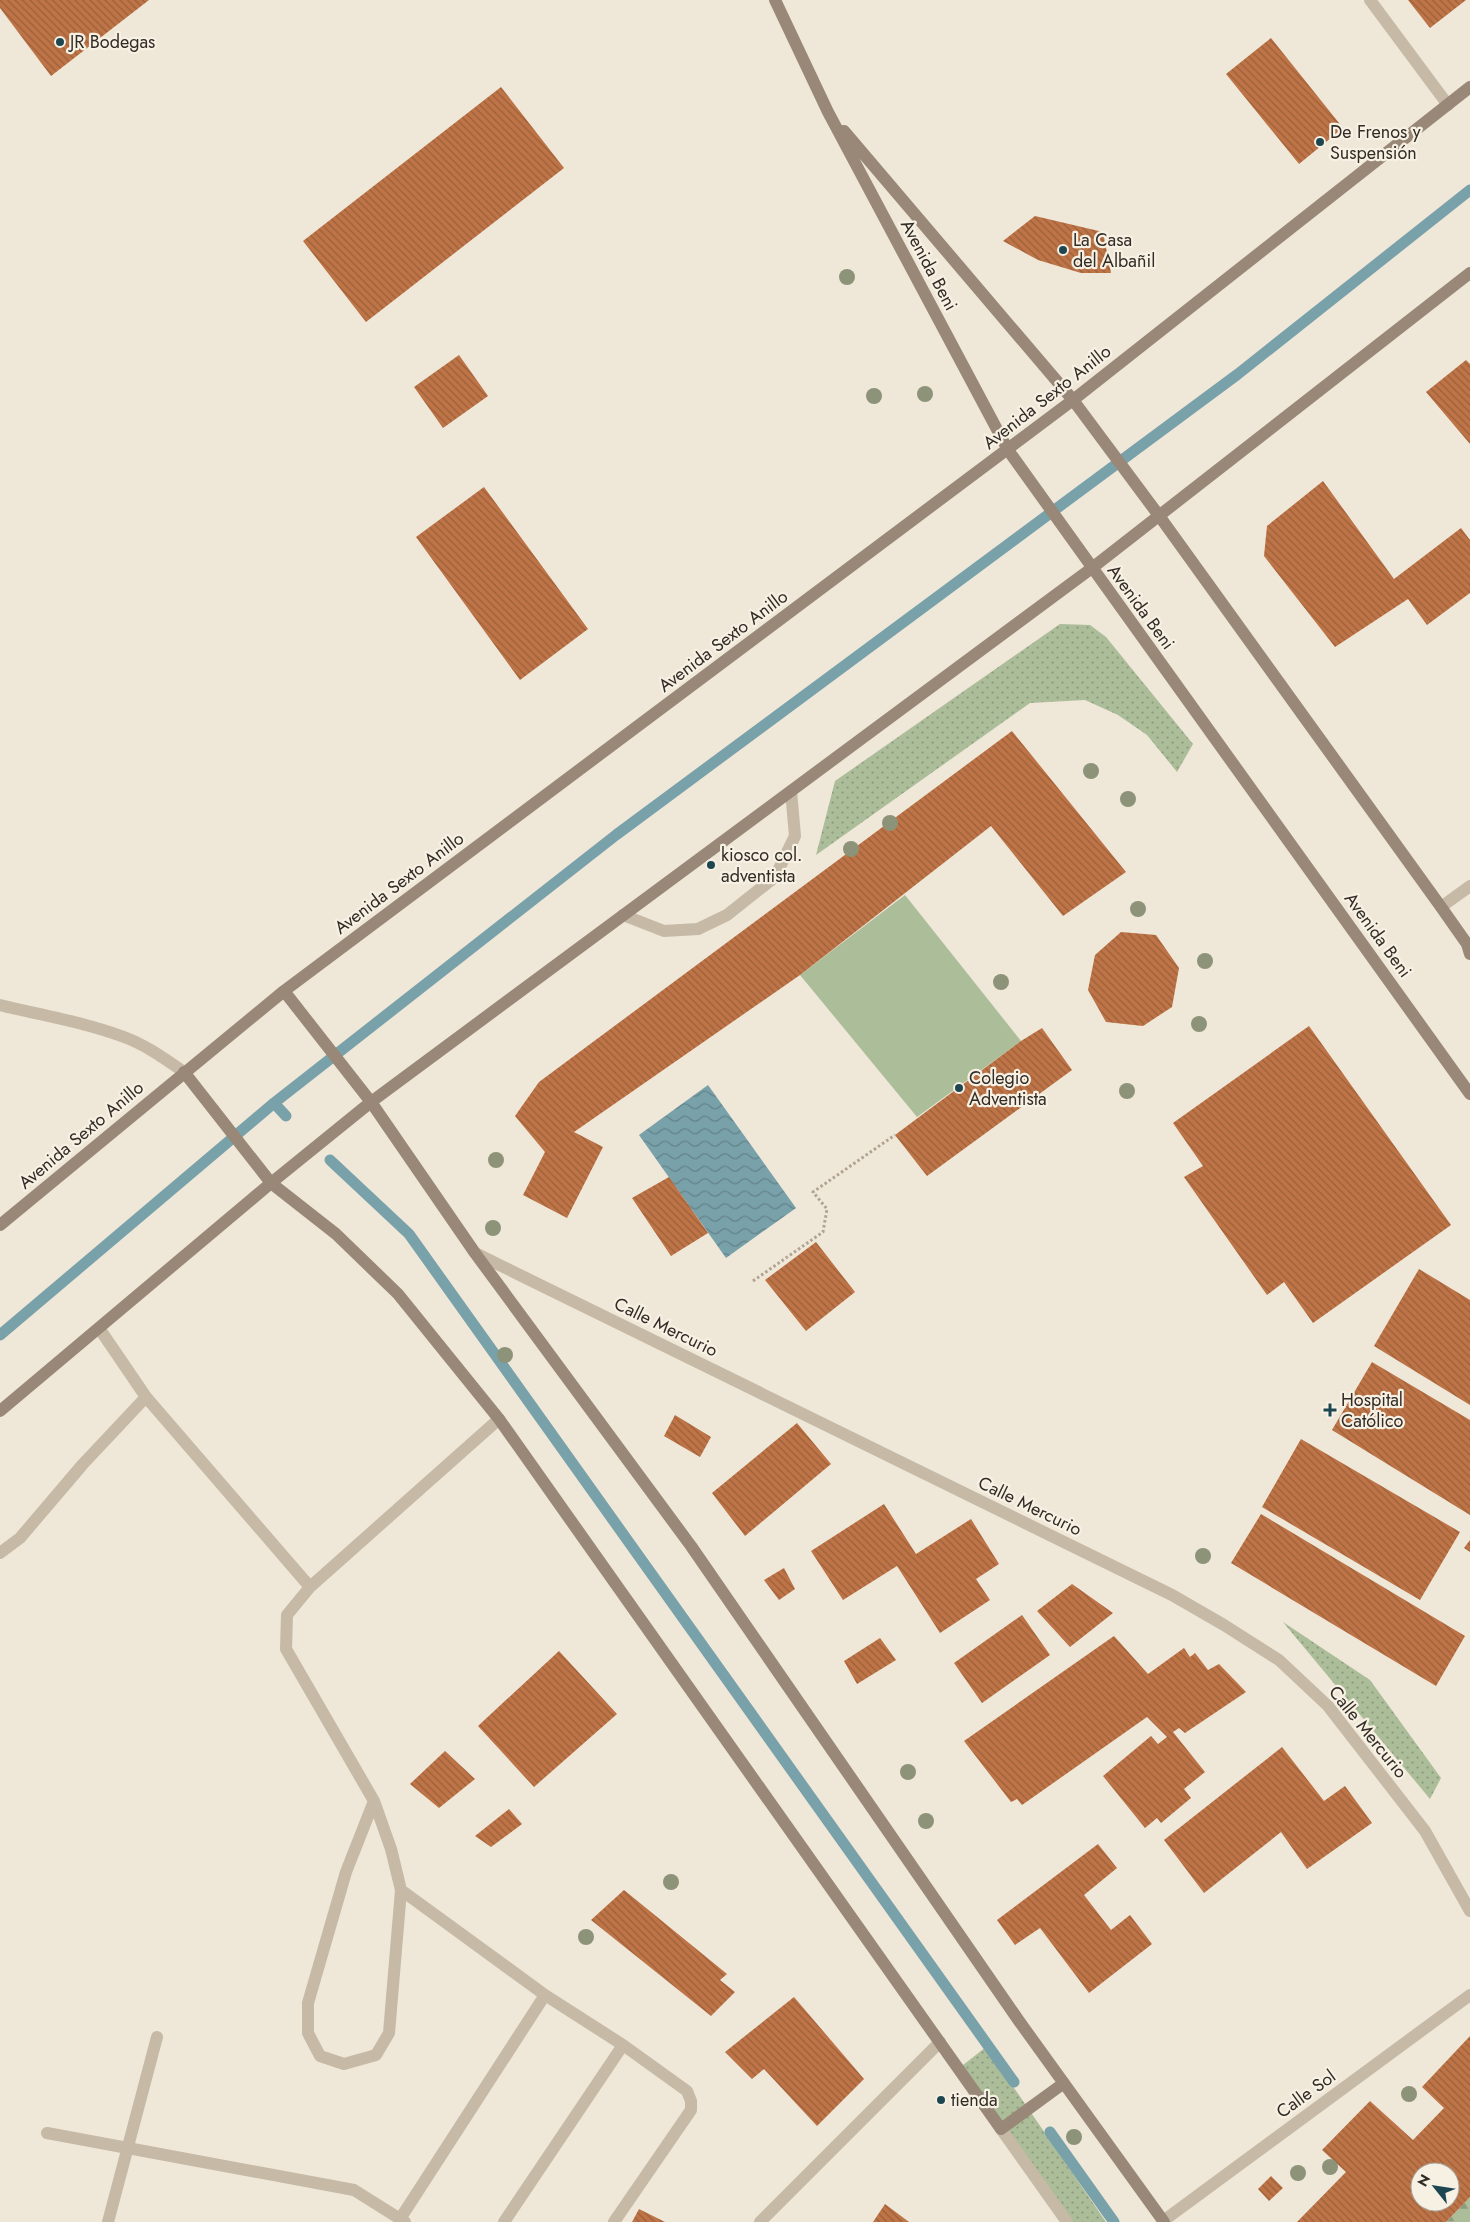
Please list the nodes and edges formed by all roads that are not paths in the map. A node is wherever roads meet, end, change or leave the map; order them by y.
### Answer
1 (775, 0) edge
2 (1370, 0) edge
3 (1470, 87) edge
4 (1448, 105) junction
5 (828, 112) junction
6 (1470, 274) edge
7 (1074, 400) junction
8 (1008, 450) junction
9 (1160, 517) junction
10 (1092, 568) junction
11 (791, 791) junction
12 (1470, 886) edge
13 (1441, 907) junction
14 (623, 915) junction
15 (1469, 949) edge
16 (284, 990) junction
17 (0, 1005) edge
18 (184, 1072) junction
19 (1470, 1094) edge
20 (371, 1102) junction
21 (271, 1183) junction
22 (0, 1225) edge
23 (475, 1252) junction
24 (99, 1328) junction
25 (146, 1397) junction
26 (0, 1411) edge
27 (499, 1419) junction
28 (0, 1553) edge
29 (310, 1587) junction
30 (374, 1802) junction
31 (401, 1890) junction
32 (1470, 1911) edge
33 (545, 1995) junction
34 (1470, 1995) edge
35 (157, 2037) dead end
36 (940, 2042) junction
37 (623, 2046) junction
38 (1064, 2084) junction
39 (1001, 2129) junction
40 (47, 2133) dead end
41 (128, 2148) junction
42 (403, 2220) edge
43 (1164, 2221) edge
44 (108, 2222) edge
45 (504, 2222) edge
46 (614, 2222) edge
47 (760, 2222) edge
48 (1067, 2222) edge

1 - 5 street, Avenida Beni
2 - 4 street
3 - 4 street, Avenida Sexto Anillo
4 - 7 street, Avenida Sexto Anillo
5 - 7 street, Avenida Beni
5 - 8 street, Avenida Beni
6 - 9 street
7 - 8 street, Avenida Sexto Anillo
7 - 9 street, Avenida Beni
8 - 10 street, Avenida Beni
8 - 16 street, Avenida Sexto Anillo
9 - 10 street
9 - 13 street, Avenida Beni
10 - 11 street
10 - 19 street, Avenida Beni
11 - 14 street
11 - 14 street
12 - 13 street
13 - 15 street, Avenida Beni
14 - 20 street
16 - 18 street, Avenida Sexto Anillo
16 - 20 street
17 - 18 street
18 - 21 street
18 - 22 street, Avenida Sexto Anillo
20 - 21 street
20 - 23 street
21 - 24 street
21 - 27 street
23 - 32 street, Calle Mercurio
23 - 38 street
24 - 25 street
24 - 26 street
25 - 28 street
25 - 29 street
27 - 29 street
27 - 36 street
29 - 30 street
30 - 31 street
30 - 31 street
31 - 33 street
33 - 37 street
33 - 42 street
34 - 43 street, Calle Sol
35 - 41 street
36 - 39 street
36 - 47 street
37 - 45 street
37 - 46 street
38 - 39 street
38 - 43 street
39 - 48 street
40 - 41 street
41 - 42 street
41 - 44 street

